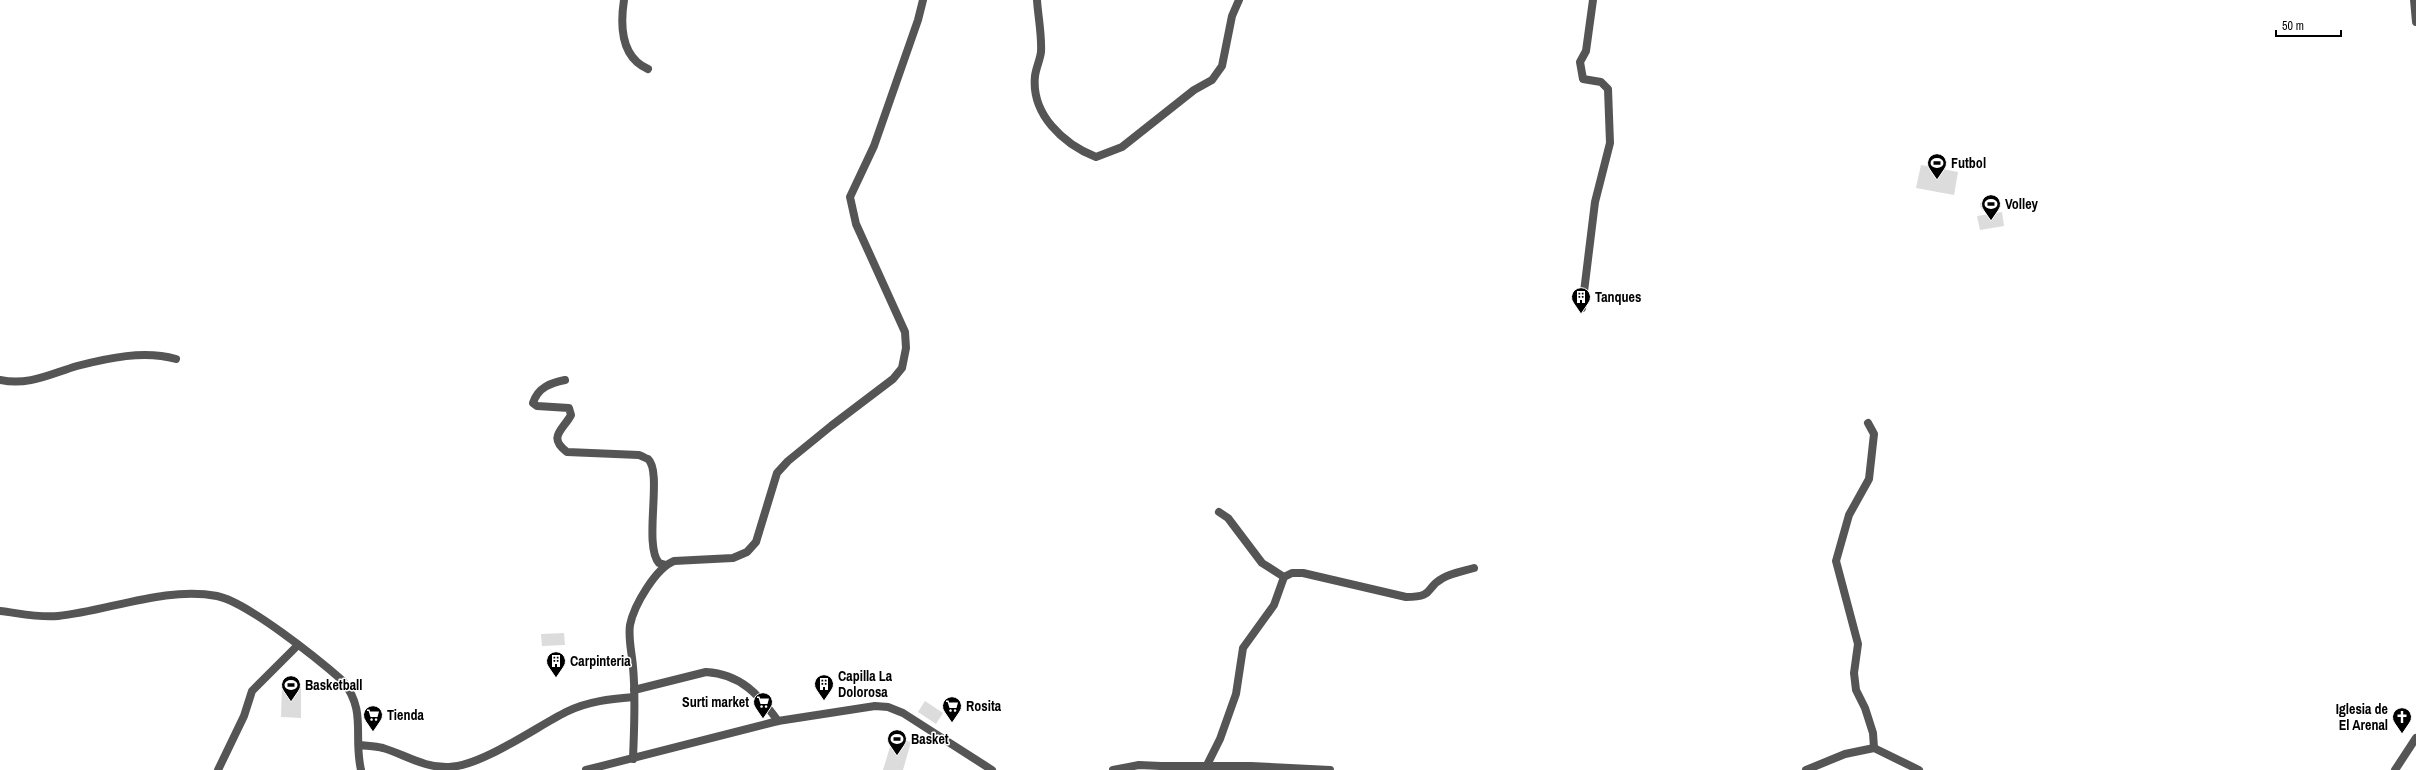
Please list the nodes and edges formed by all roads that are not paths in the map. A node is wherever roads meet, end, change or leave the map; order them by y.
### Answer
1 (624, 0) edge
2 (923, 0) edge
3 (1037, 0) edge
4 (1239, 0) edge
5 (1593, 0) edge
6 (2414, 0) edge
7 (2416, 22) edge
8 (648, 69) dead end
9 (1582, 308) dead end
10 (176, 359) dead end
11 (0, 380) edge
12 (566, 380) dead end
13 (1868, 423) dead end
14 (1220, 512) dead end
15 (666, 565) junction
16 (1474, 568) dead end
17 (1284, 577) junction
18 (0, 611) edge
19 (297, 646) junction
20 (634, 694) junction
21 (778, 722) junction
22 (2416, 738) edge
23 (358, 745) junction
24 (1874, 748) junction
25 (633, 760) junction
26 (1207, 765) junction
27 (1162, 768) edge
28 (218, 770) edge
29 (361, 770) edge
30 (586, 770) edge
31 (992, 770) edge
32 (1113, 770) edge
33 (1330, 770) edge
34 (1806, 770) edge
35 (1919, 770) edge
36 (2394, 770) edge

1 - 8 street
2 - 15 street
3 - 4 street
5 - 9 street
6 - 7 street
10 - 11 street
12 - 15 street
13 - 24 street
14 - 17 street
15 - 20 street
16 - 17 street
17 - 26 street
18 - 19 street
19 - 23 street
19 - 28 street
20 - 21 street
20 - 23 street
20 - 25 street
21 - 25 street
21 - 31 street
22 - 36 street
23 - 29 street
24 - 34 street
24 - 35 street
25 - 30 street
26 - 27 street
26 - 33 street
27 - 32 street

